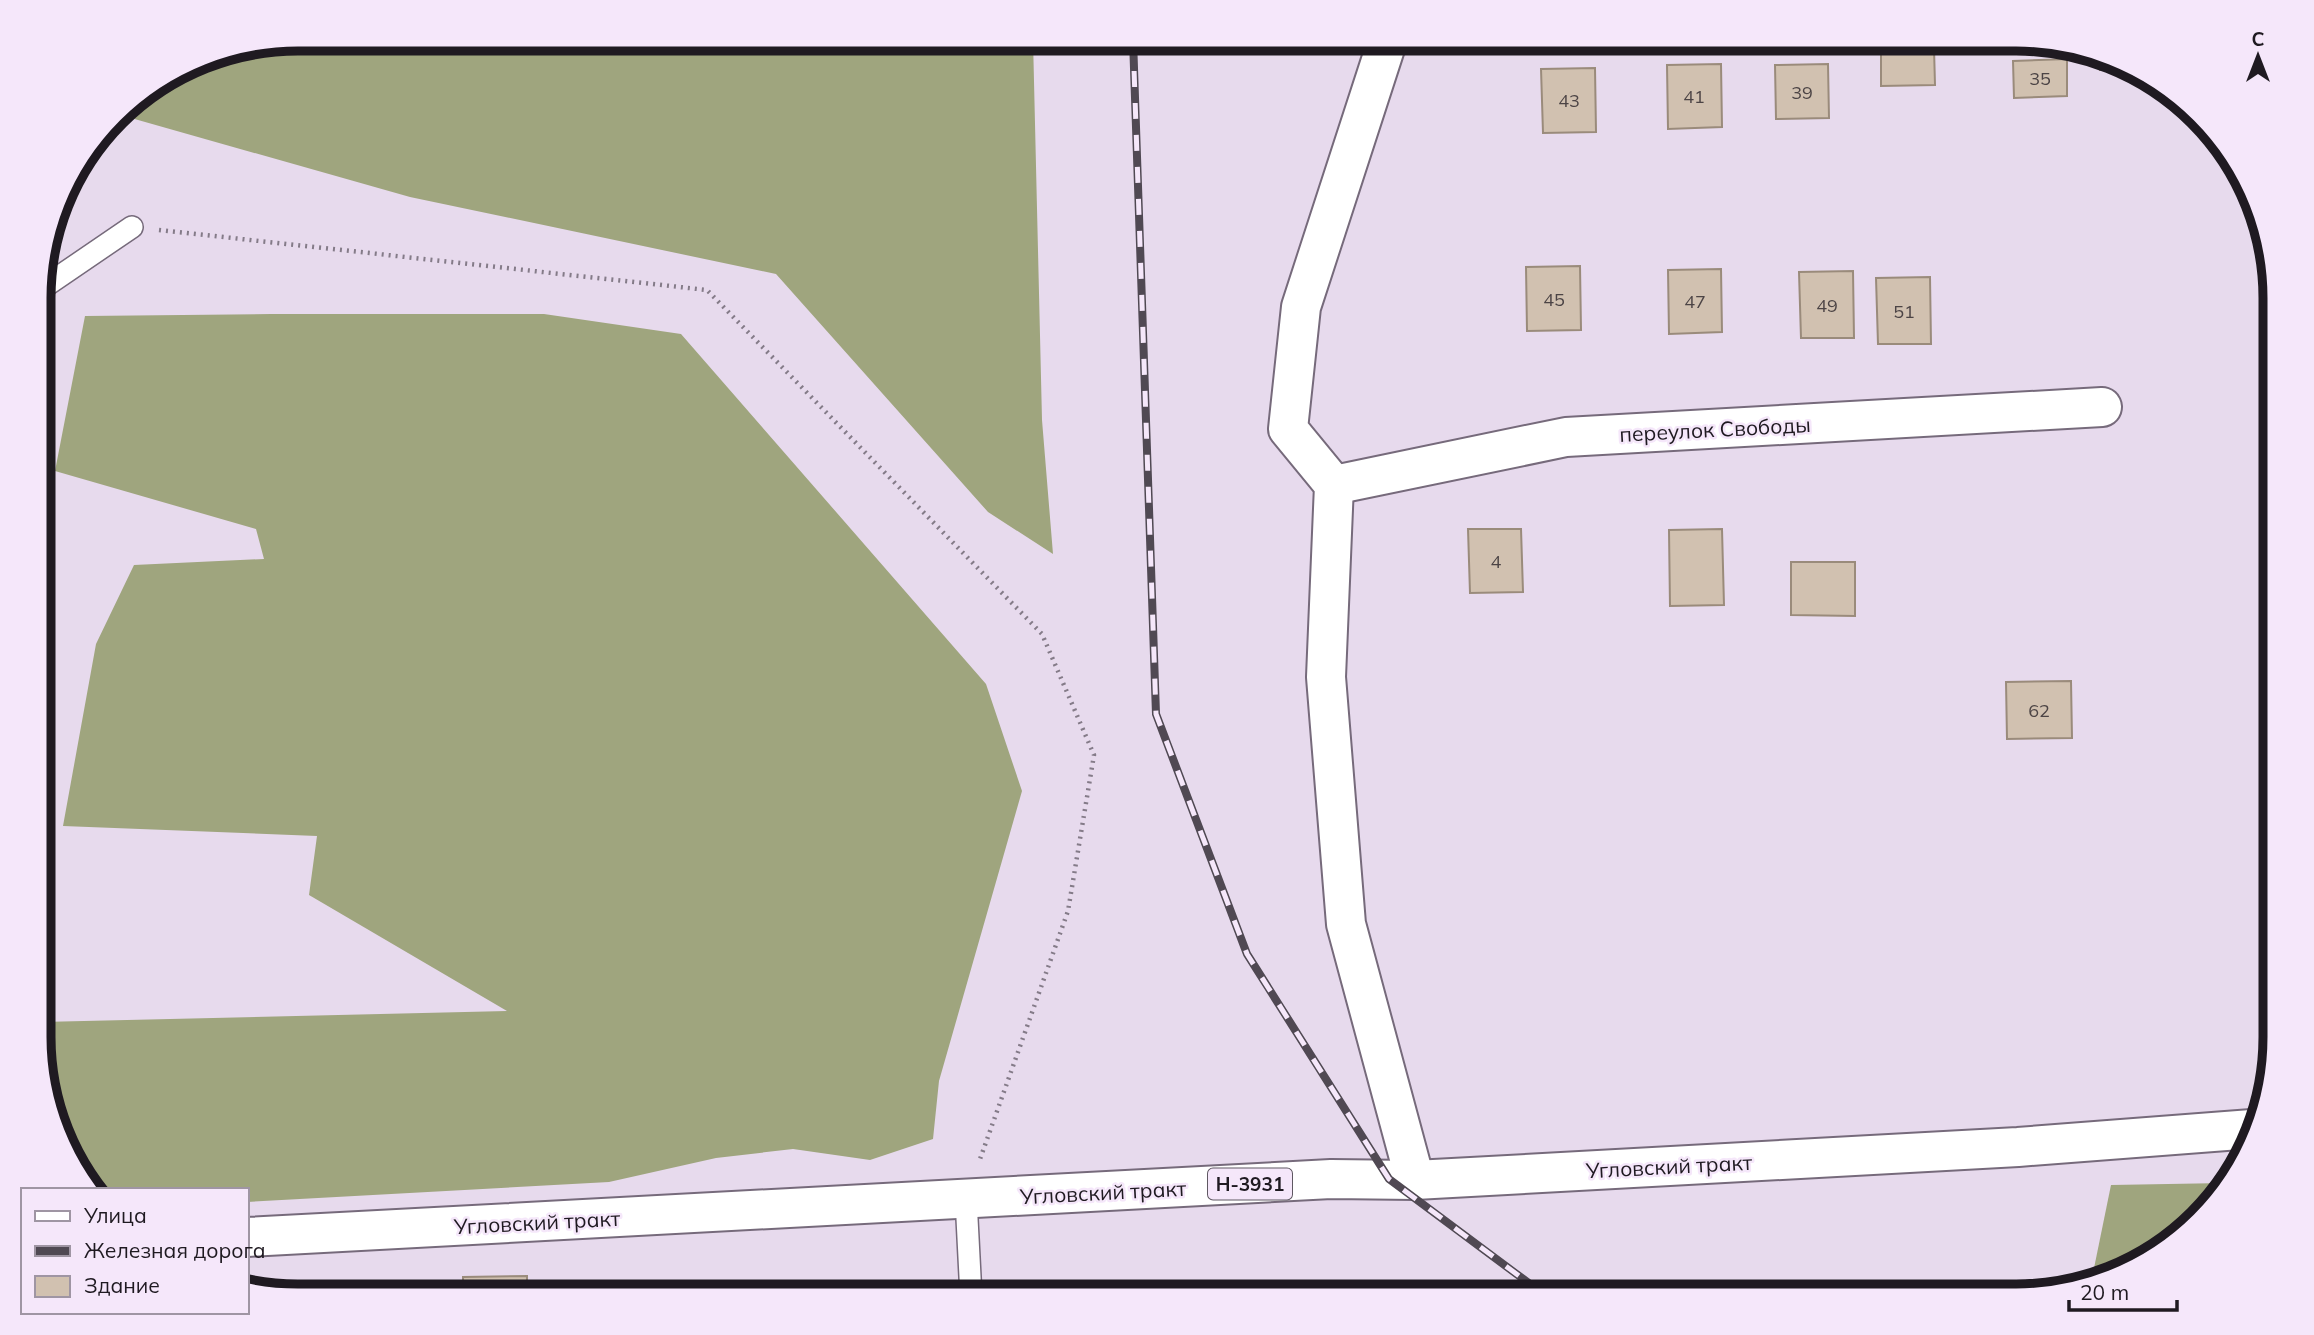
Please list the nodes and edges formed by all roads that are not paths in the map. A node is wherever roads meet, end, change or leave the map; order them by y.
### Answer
1 (1384, 51) edge
2 (132, 227) road end
3 (51, 282) edge
4 (2102, 407) dead end
5 (1334, 485) junction
6 (2245, 1130) edge
7 (1415, 1180) junction
8 (966, 1199) junction
9 (248, 1237) edge
10 (970, 1284) edge

1 - 5 main road
2 - 3 lane
4 - 5 main road, переулок Свободы
5 - 7 main road
6 - 7 main road, Угловский тракт / Н-3931
7 - 8 main road, Угловский тракт / Н-3931
8 - 9 main road, Угловский тракт / Н-3931
8 - 10 lane

